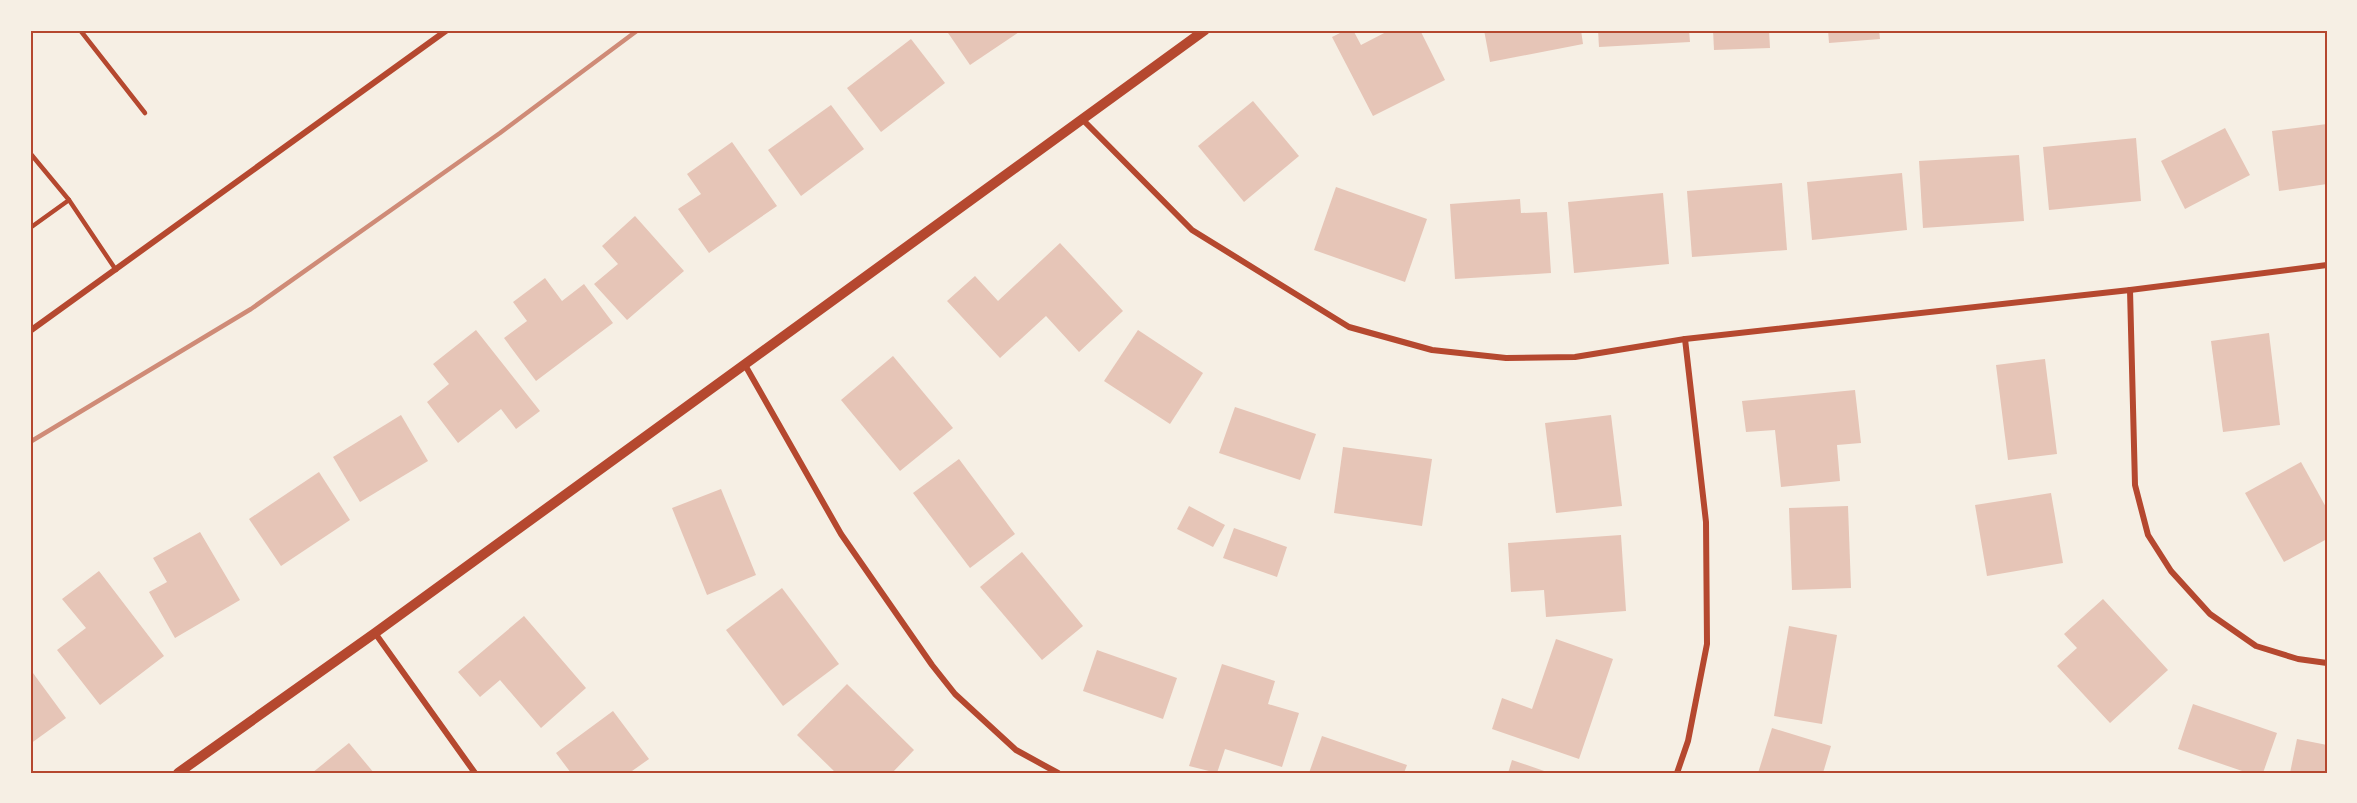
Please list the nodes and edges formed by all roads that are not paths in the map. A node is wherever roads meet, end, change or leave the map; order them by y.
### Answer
1 (80, 30) edge
2 (447, 30) edge
3 (1205, 30) edge
4 (145, 113) dead end
5 (1082, 118) junction
6 (30, 153) edge
7 (69, 200) junction
8 (30, 228) edge
9 (2327, 265) edge
10 (116, 270) junction
11 (2130, 290) junction
12 (30, 332) edge
13 (1685, 339) junction
14 (745, 365) junction
15 (375, 633) junction
16 (2327, 663) edge
17 (178, 773) edge
18 (475, 773) edge
19 (1058, 773) edge
20 (1677, 773) edge

1 - 4 lane
2 - 10 street
3 - 5 street
5 - 13 street
5 - 14 street
6 - 7 lane
7 - 8 lane
7 - 10 lane
9 - 11 street
10 - 12 street
11 - 13 street
11 - 16 street
13 - 20 street
14 - 15 street
14 - 19 street
15 - 17 street
15 - 18 street

